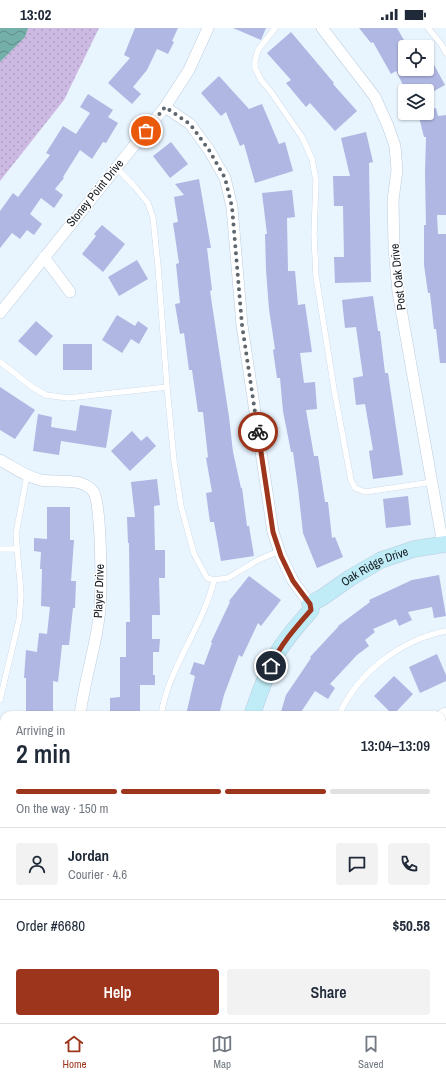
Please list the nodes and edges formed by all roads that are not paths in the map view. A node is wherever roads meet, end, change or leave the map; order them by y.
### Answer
1 (208, 28) edge
2 (275, 28) edge
3 (322, 28) edge
4 (428, 28) edge
5 (446, 53) edge
6 (165, 107) junction
7 (116, 168) junction
8 (44, 257) junction
9 (70, 292) dead end
10 (0, 313) edge
11 (0, 362) edge
12 (167, 387) junction
13 (0, 460) edge
14 (27, 475) junction
15 (432, 482) junction
16 (444, 544) edge
17 (0, 549) edge
18 (17, 549) junction
19 (279, 551) junction
20 (214, 580) junction
21 (310, 604) junction
22 (446, 631) edge
23 (0, 700) edge
24 (81, 711) edge
25 (162, 711) edge
26 (253, 711) edge
27 (341, 711) edge

1 - 6 street, Stoney Point Drive
2 - 15 lane
3 - 15 street, Post Oak Drive
4 - 5 lane
6 - 7 street, Stoney Point Drive
6 - 19 street
7 - 8 street, Stoney Point Drive
7 - 12 lane
8 - 9 street
8 - 10 street, Stoney Point Drive
11 - 12 lane
12 - 20 lane
13 - 14 street, Player Drive
14 - 18 lane
14 - 24 street, Player Drive
15 - 16 street, Post Oak Drive
16 - 21 street, Oak Ridge Drive
17 - 18 lane
18 - 23 lane
19 - 20 lane
19 - 21 street
20 - 25 lane
21 - 26 street
22 - 27 lane

